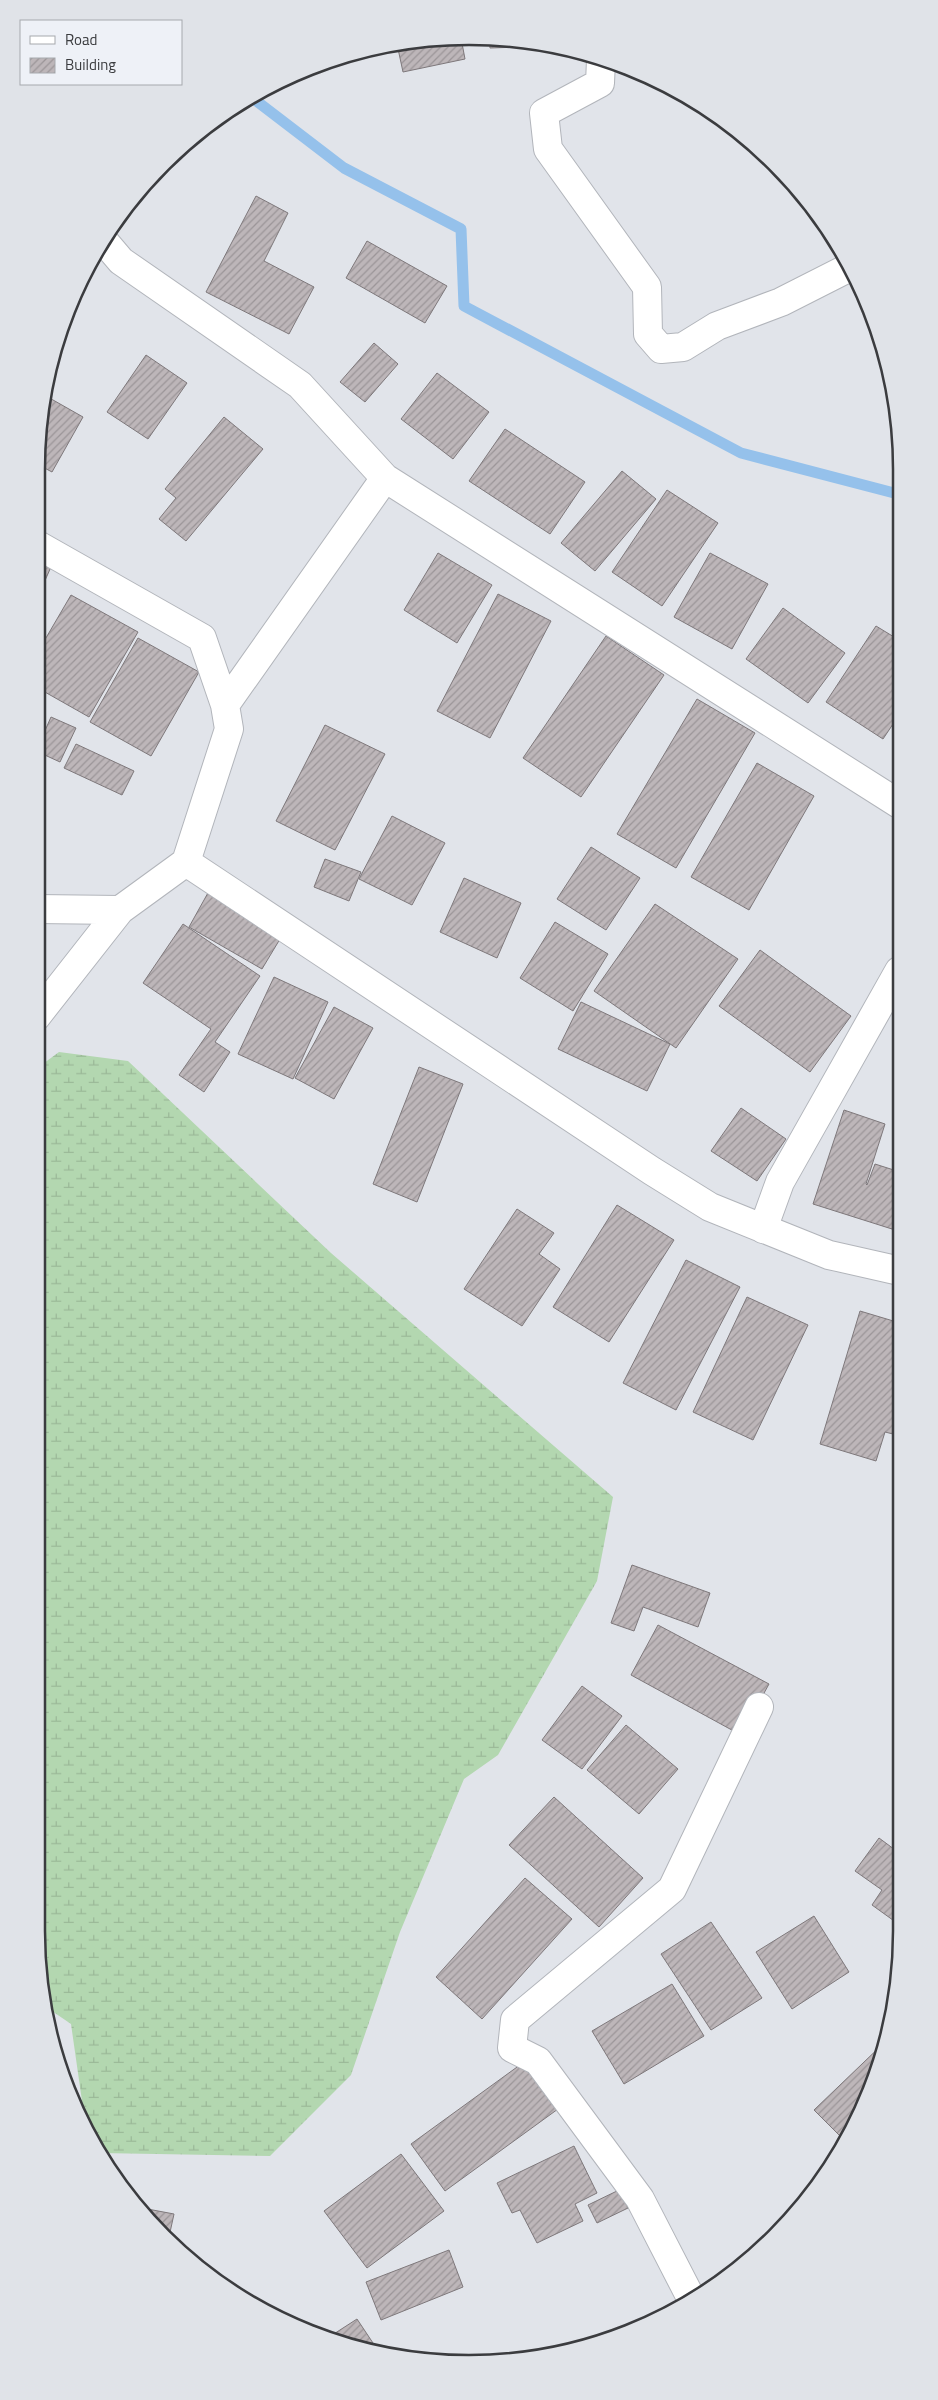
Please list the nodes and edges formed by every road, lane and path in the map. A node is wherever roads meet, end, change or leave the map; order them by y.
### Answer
1 (601, 67) edge
2 (108, 246) edge
3 (843, 270) edge
4 (385, 478) junction
5 (45, 549) edge
6 (225, 705) junction
7 (893, 800) edge
8 (186, 862) junction
9 (45, 909) edge
10 (120, 910) junction
11 (893, 982) edge
12 (45, 1006) edge
13 (764, 1229) junction
14 (893, 1269) edge
15 (759, 1707) dead end
16 (689, 2294) edge

1 - 3 street
2 - 4 street
4 - 6 street
4 - 7 street
5 - 6 street
6 - 8 street
8 - 10 street
8 - 13 street
9 - 10 street
10 - 12 street
11 - 13 street
13 - 14 street
15 - 16 street

